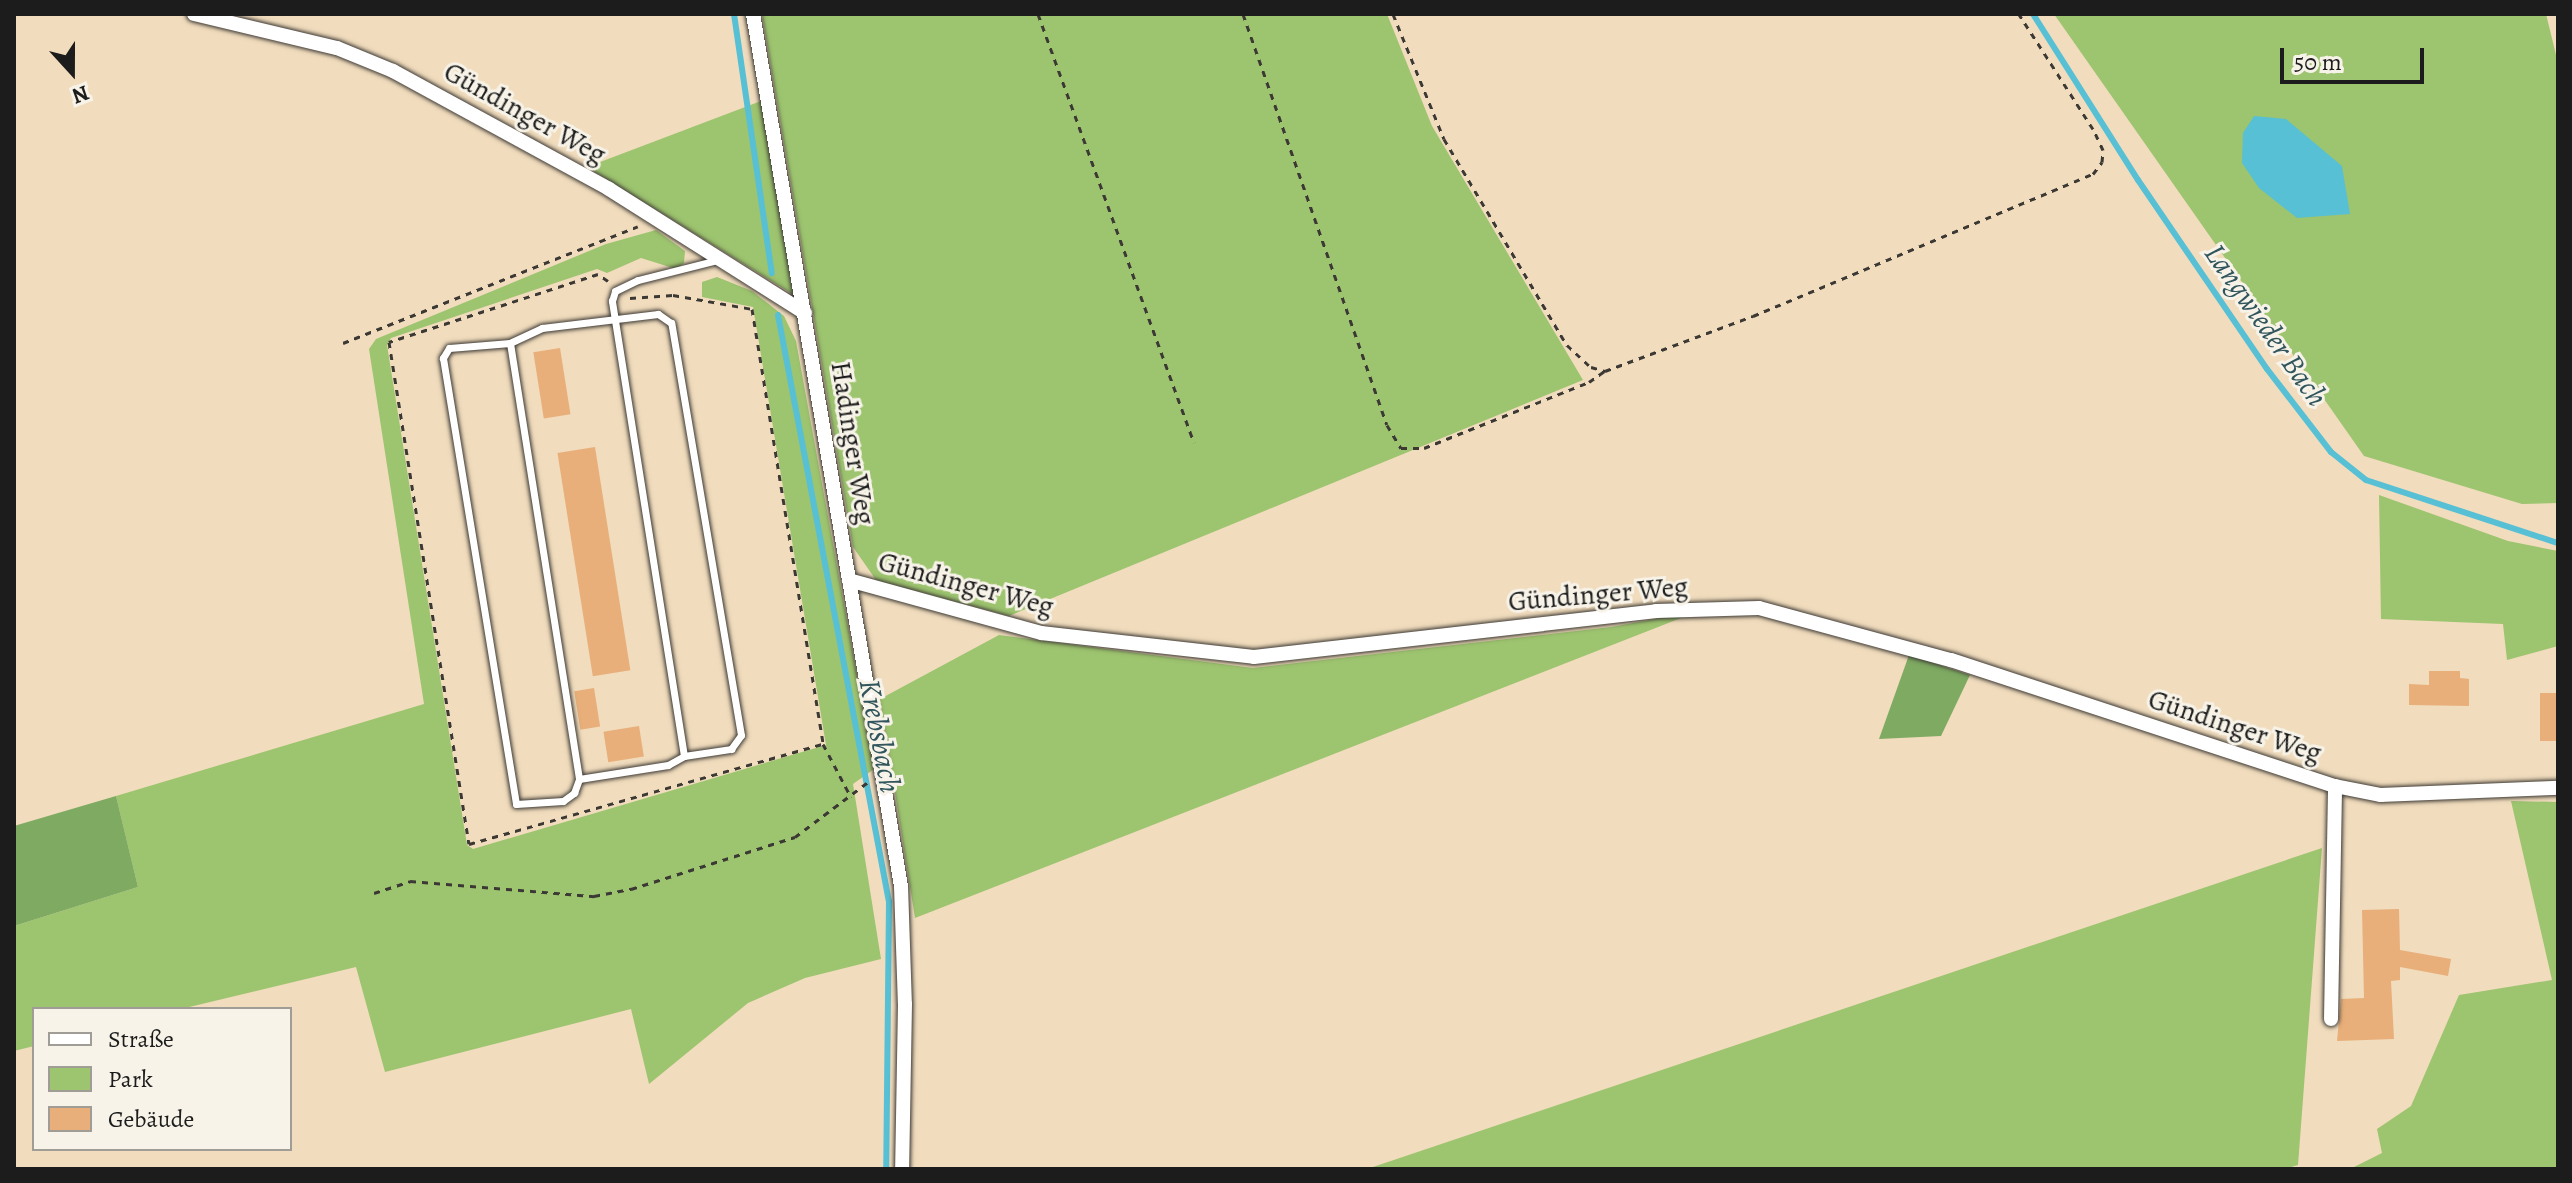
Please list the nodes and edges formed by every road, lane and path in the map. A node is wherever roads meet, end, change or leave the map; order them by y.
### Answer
1 (194, 14) edge
2 (753, 14) edge
3 (1038, 14) edge
4 (1243, 14) edge
5 (1393, 14) edge
6 (2019, 14) edge
7 (656, 218) junction
8 (720, 259) junction
9 (620, 289) junction
10 (805, 313) junction
11 (611, 320) junction
12 (343, 343) dead end
13 (510, 343) junction
14 (1605, 371) junction
15 (1194, 442) dead end
16 (849, 580) junction
17 (823, 744) junction
18 (684, 756) junction
19 (579, 779) junction
20 (2335, 786) junction
21 (2558, 788) edge
22 (855, 793) dead end
23 (851, 797) junction
24 (374, 893) dead end
25 (2331, 1019) dead end
26 (902, 1169) edge

1 - 7 street, Gündinger Weg
2 - 10 street, Hadinger Weg
3 - 15 path
4 - 14 path
5 - 14 path
6 - 14 path
7 - 8 street, Gündinger Weg
7 - 12 path
8 - 9 lane
8 - 10 street, Gündinger Weg
9 - 11 lane
9 - 17 path
9 - 17 path
10 - 16 street, Hadinger Weg
11 - 13 lane
11 - 18 lane
11 - 18 lane
13 - 19 lane
13 - 19 lane
16 - 20 street, Gündinger Weg
16 - 26 street, Hadinger Weg
17 - 23 path
18 - 19 lane
20 - 21 street, Gündinger Weg
20 - 25 street, Gündinger Weg
22 - 23 path
23 - 24 path

